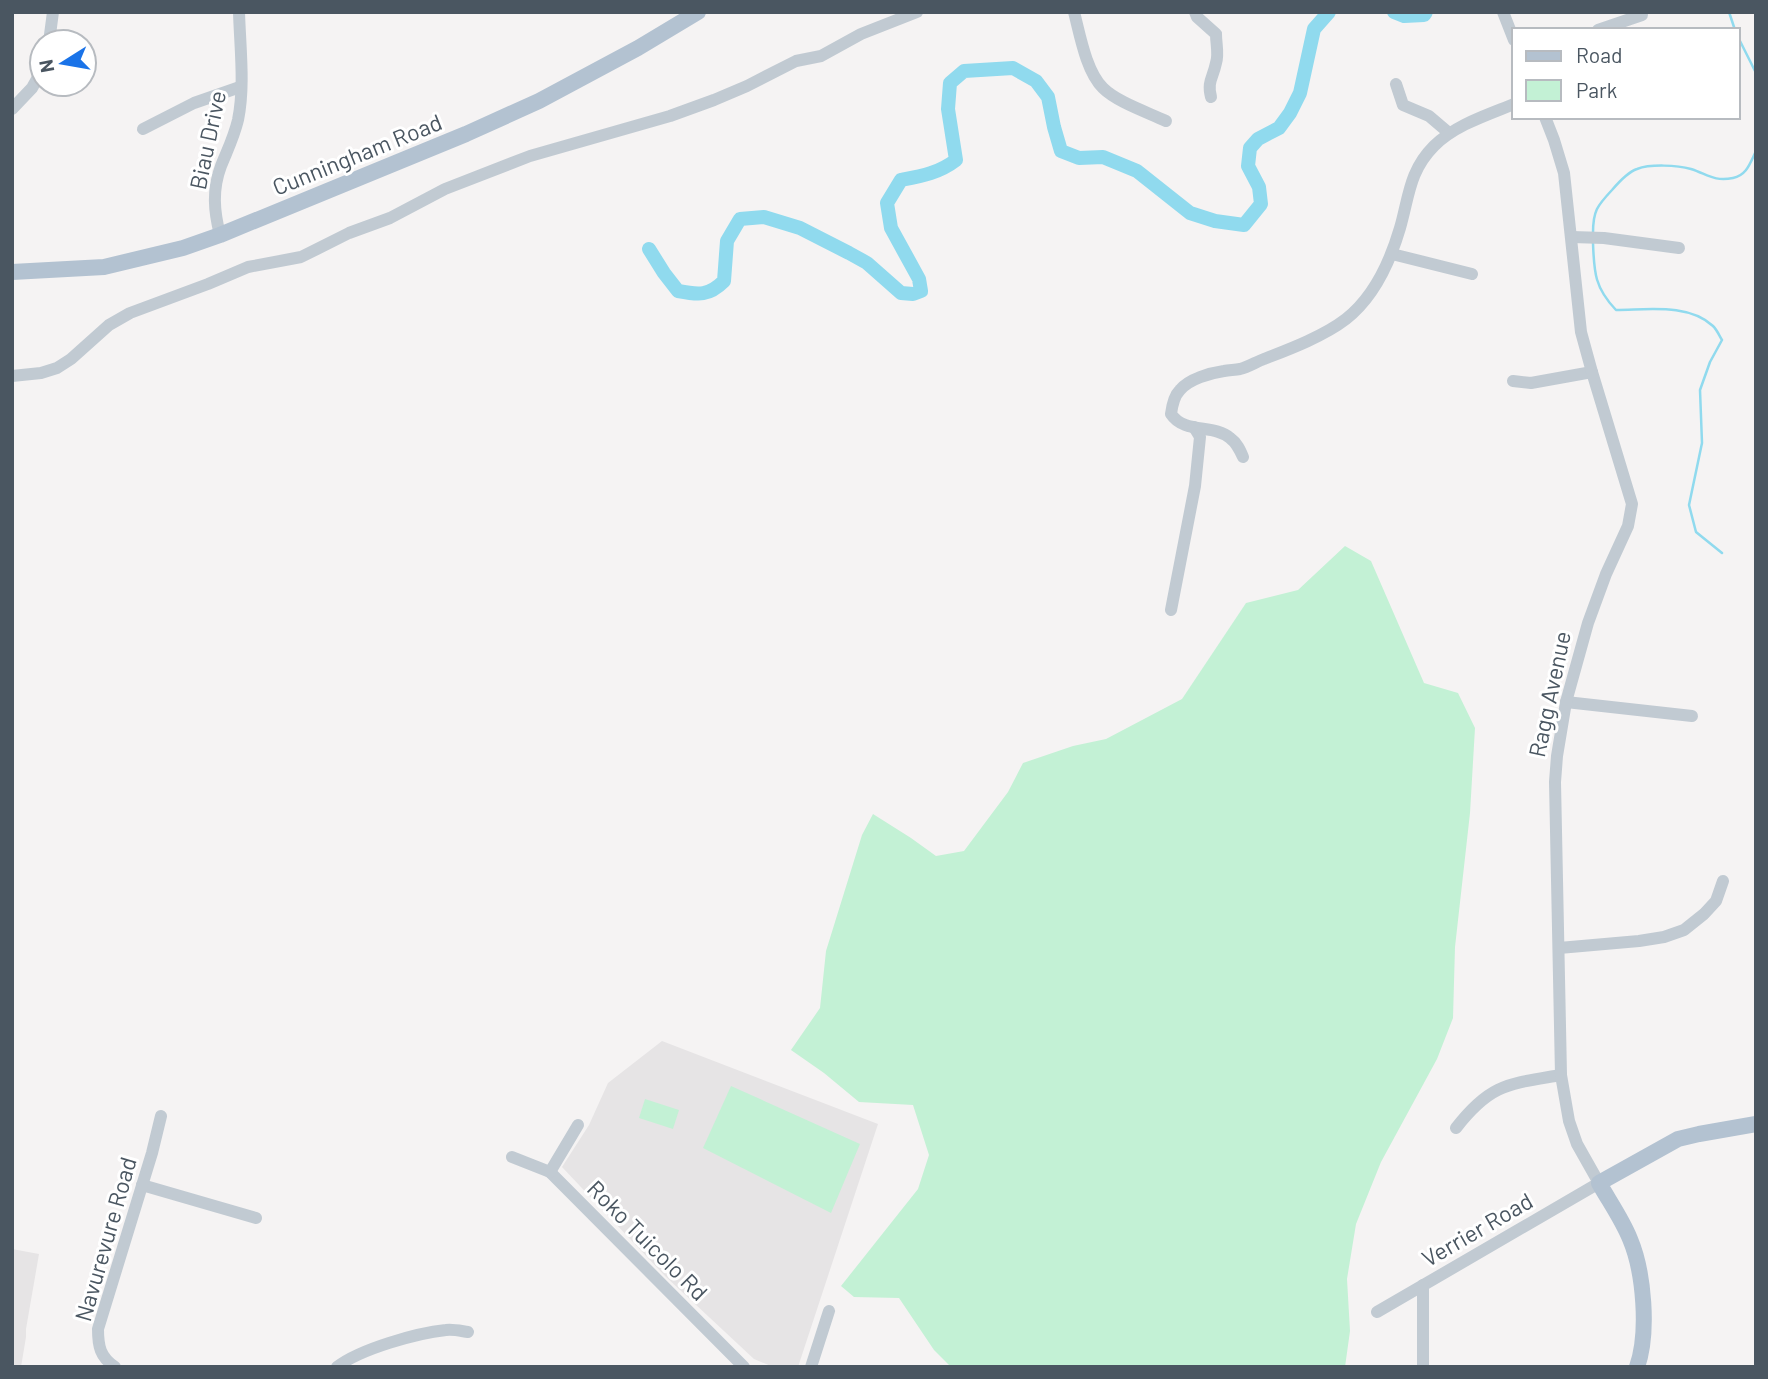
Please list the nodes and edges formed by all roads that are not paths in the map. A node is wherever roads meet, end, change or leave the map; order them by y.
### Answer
1 (239, 12) edge
2 (698, 12) edge
3 (917, 12) edge
4 (1074, 12) edge
5 (1195, 12) edge
6 (1503, 12) edge
7 (1642, 15) dead end
8 (1604, 28) edge
9 (1512, 35) edge
10 (1396, 84) dead end
11 (240, 87) junction
12 (28, 92) edge
13 (1212, 97) dead end
14 (1512, 105) edge
15 (12, 109) edge
16 (1546, 119) edge
17 (1166, 121) dead end
18 (142, 128) dead end
19 (1449, 134) junction
20 (220, 235) junction
21 (1572, 237) junction
22 (1679, 248) dead end
23 (1392, 254) junction
24 (12, 272) edge
25 (1472, 275) dead end
26 (1592, 372) junction
27 (12, 376) edge
28 (1513, 381) dead end
29 (1194, 427) junction
30 (1243, 457) dead end
31 (1171, 610) dead end
32 (1566, 702) junction
33 (1692, 716) dead end
34 (1723, 881) dead end
35 (1559, 948) junction
36 (1561, 1074) junction
37 (161, 1116) dead end
38 (1756, 1124) edge
39 (578, 1125) dead end
40 (1456, 1128) dead end
41 (512, 1157) dead end
42 (550, 1172) junction
43 (1598, 1183) junction
44 (142, 1185) junction
45 (256, 1218) dead end
46 (1423, 1285) junction
47 (829, 1311) dead end
48 (1377, 1312) dead end
49 (468, 1332) dead end
50 (115, 1367) edge
51 (337, 1367) edge
52 (744, 1367) edge
53 (811, 1367) edge
54 (1423, 1367) edge
55 (1637, 1367) edge

1 - 11 street, Biau Drive
2 - 20 main road, Cunningham Road
3 - 27 street
4 - 17 street
5 - 13 street
6 - 9 street
7 - 8 street
10 - 19 street
11 - 18 street
11 - 20 street, Biau Drive
12 - 15 street
14 - 19 street
16 - 21 street, Ragg Avenue
19 - 23 street
20 - 24 main road, Cunningham Road
21 - 22 street
21 - 26 street, Ragg Avenue
23 - 25 street
23 - 29 street
26 - 28 street
26 - 32 street, Ragg Avenue
29 - 30 street
29 - 31 street
32 - 33 street
32 - 35 street, Ragg Avenue
34 - 35 street
35 - 36 street, Ragg Avenue
36 - 40 street
36 - 43 street, Ragg Avenue
37 - 44 street, Navurevure Road
38 - 43 main road
39 - 42 street
41 - 42 street, Roko Tuicolo Rd
42 - 52 street, Roko Tuicolo Rd
43 - 46 street, Verrier Road
43 - 55 main road, Ragg Avenue
44 - 45 street
44 - 50 street, Navurevure Road
46 - 48 street, Verrier Road
46 - 54 street
47 - 53 street
49 - 51 street

